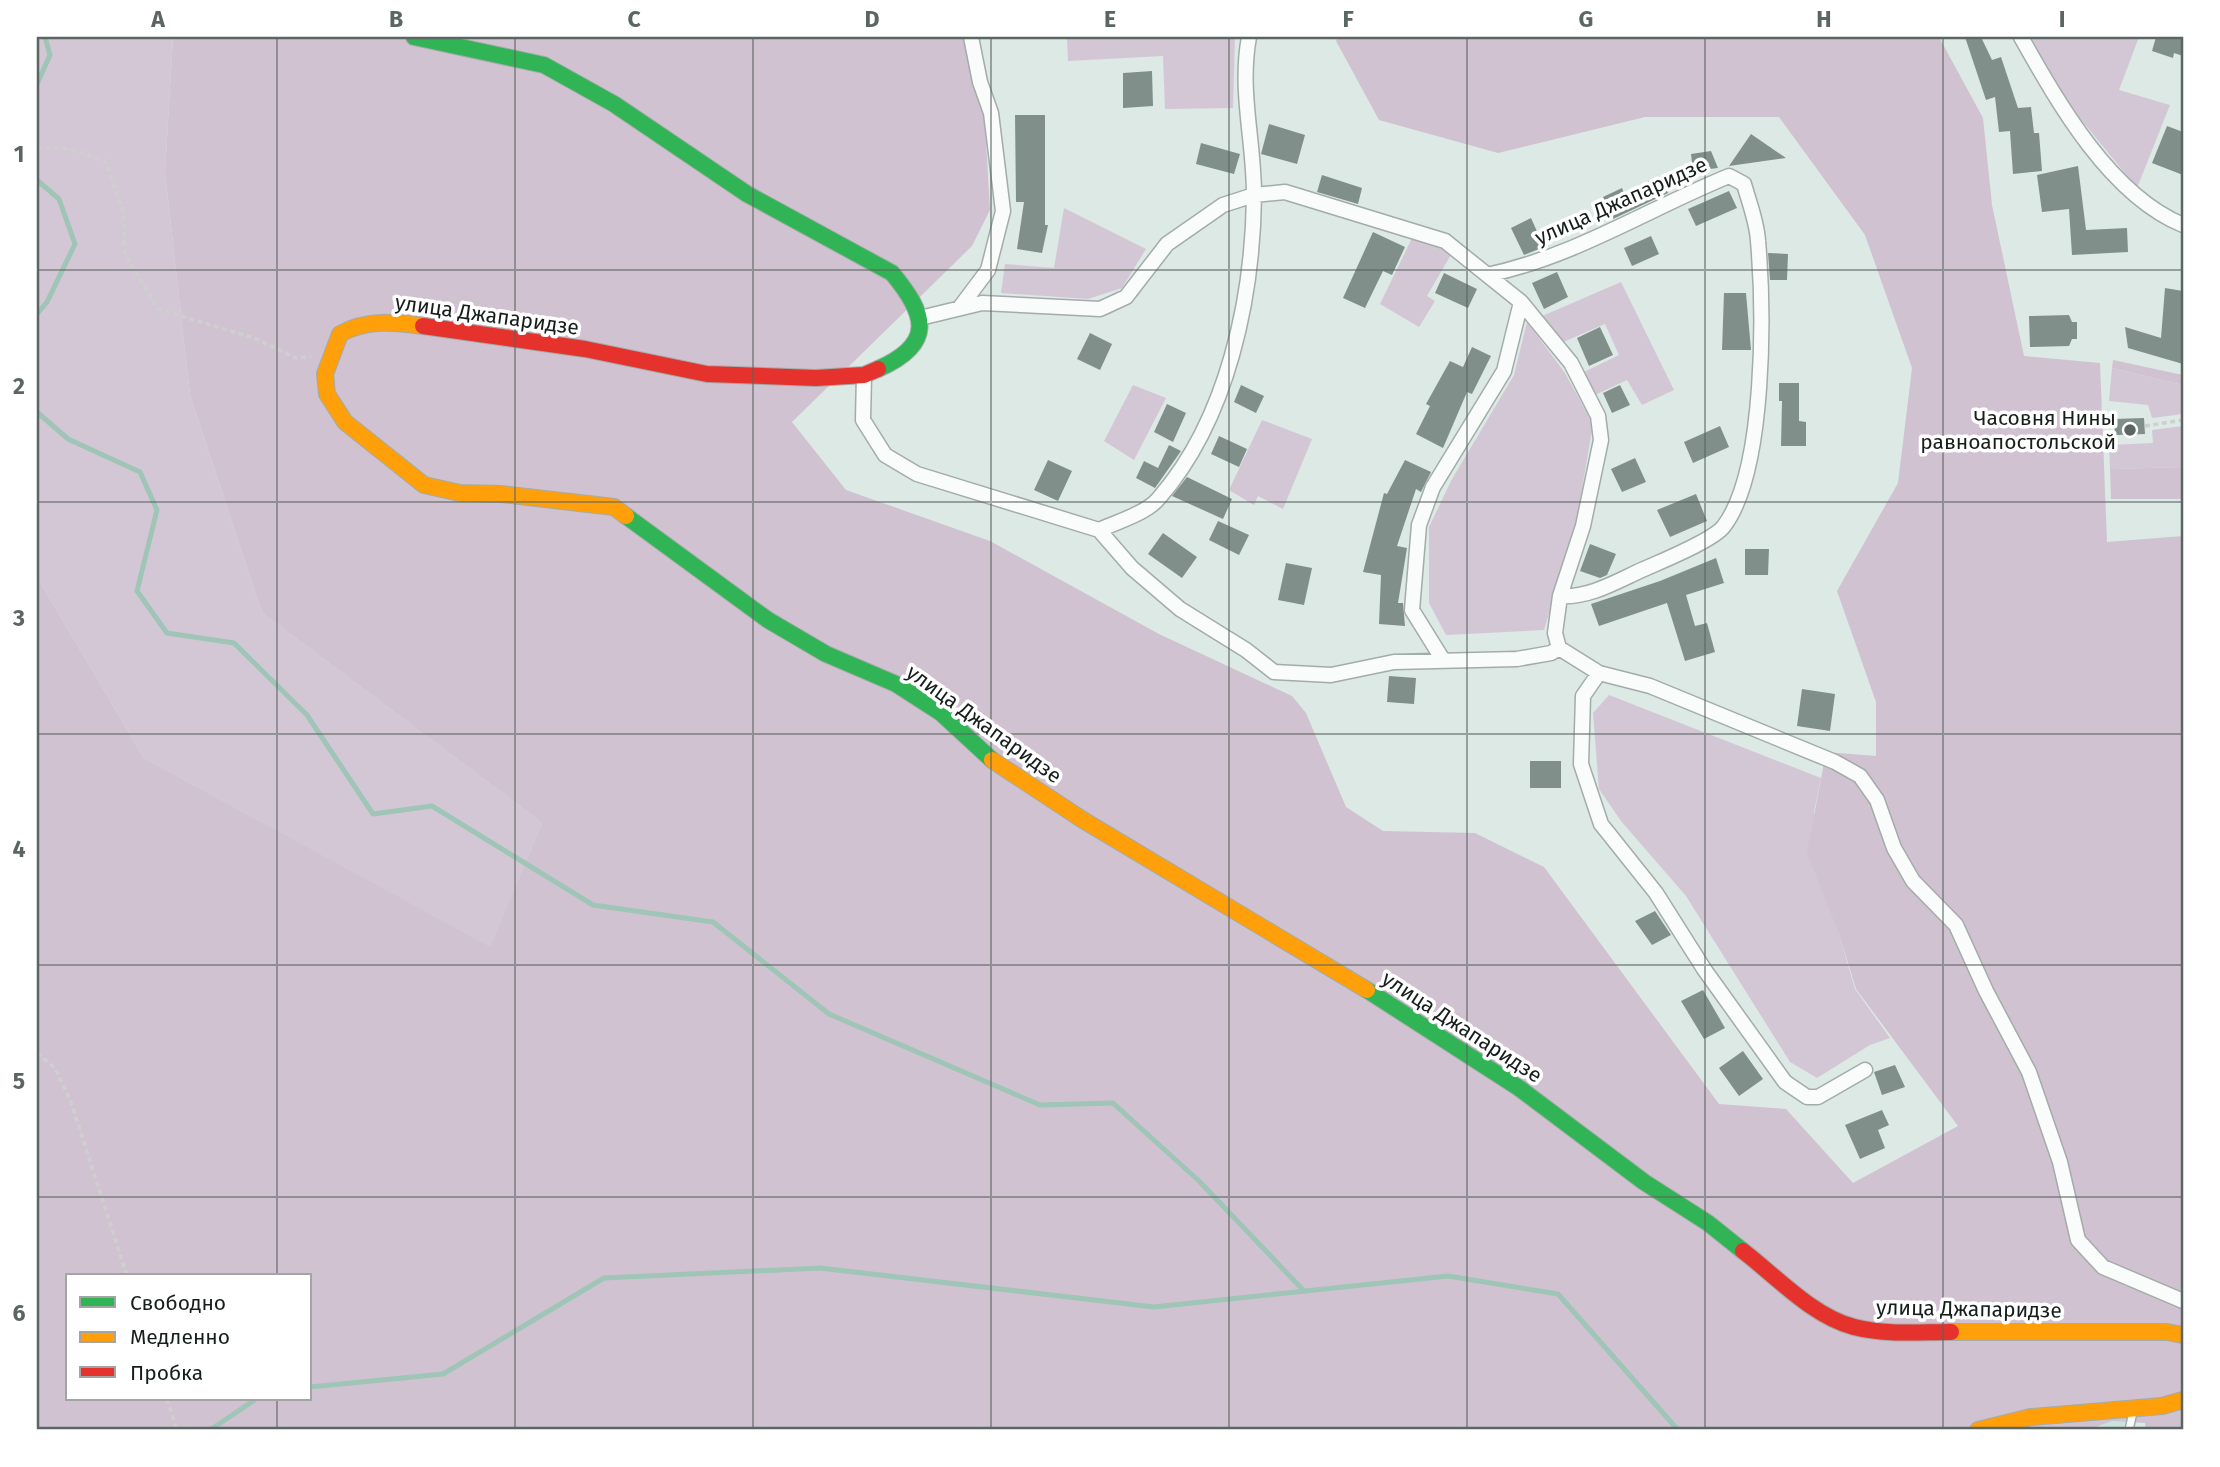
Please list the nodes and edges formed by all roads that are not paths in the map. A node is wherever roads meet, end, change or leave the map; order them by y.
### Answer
1 (414, 37) edge
2 (971, 37) edge
3 (1249, 37) edge
4 (2021, 37) edge
5 (1254, 195) junction
6 (2183, 225) edge
7 (1487, 275) junction
8 (1521, 302) junction
9 (961, 306) junction
10 (920, 318) junction
11 (864, 375) junction
12 (1099, 530) junction
13 (1560, 596) junction
14 (1559, 648) junction
15 (1443, 660) junction
16 (1599, 673) junction
17 (1865, 1070) dead end
18 (2183, 1301) edge
19 (2183, 1335) edge
20 (2183, 1399) edge
21 (2134, 1408) junction
22 (1978, 1430) edge
23 (2129, 1430) edge

1 - 10 street
2 - 9 street
3 - 5 street
4 - 6 street
5 - 7 street
5 - 9 street
5 - 12 street
7 - 8 street
7 - 13 street, улица Джапаридзе
8 - 13 street
8 - 15 street
9 - 10 street
10 - 11 street, улица Джапаридзе
11 - 12 street
11 - 19 street, улица Джапаридзе
12 - 15 street
13 - 14 street
14 - 15 street
14 - 16 street
16 - 17 street
16 - 18 street
20 - 21 street
21 - 22 street
21 - 23 lane

